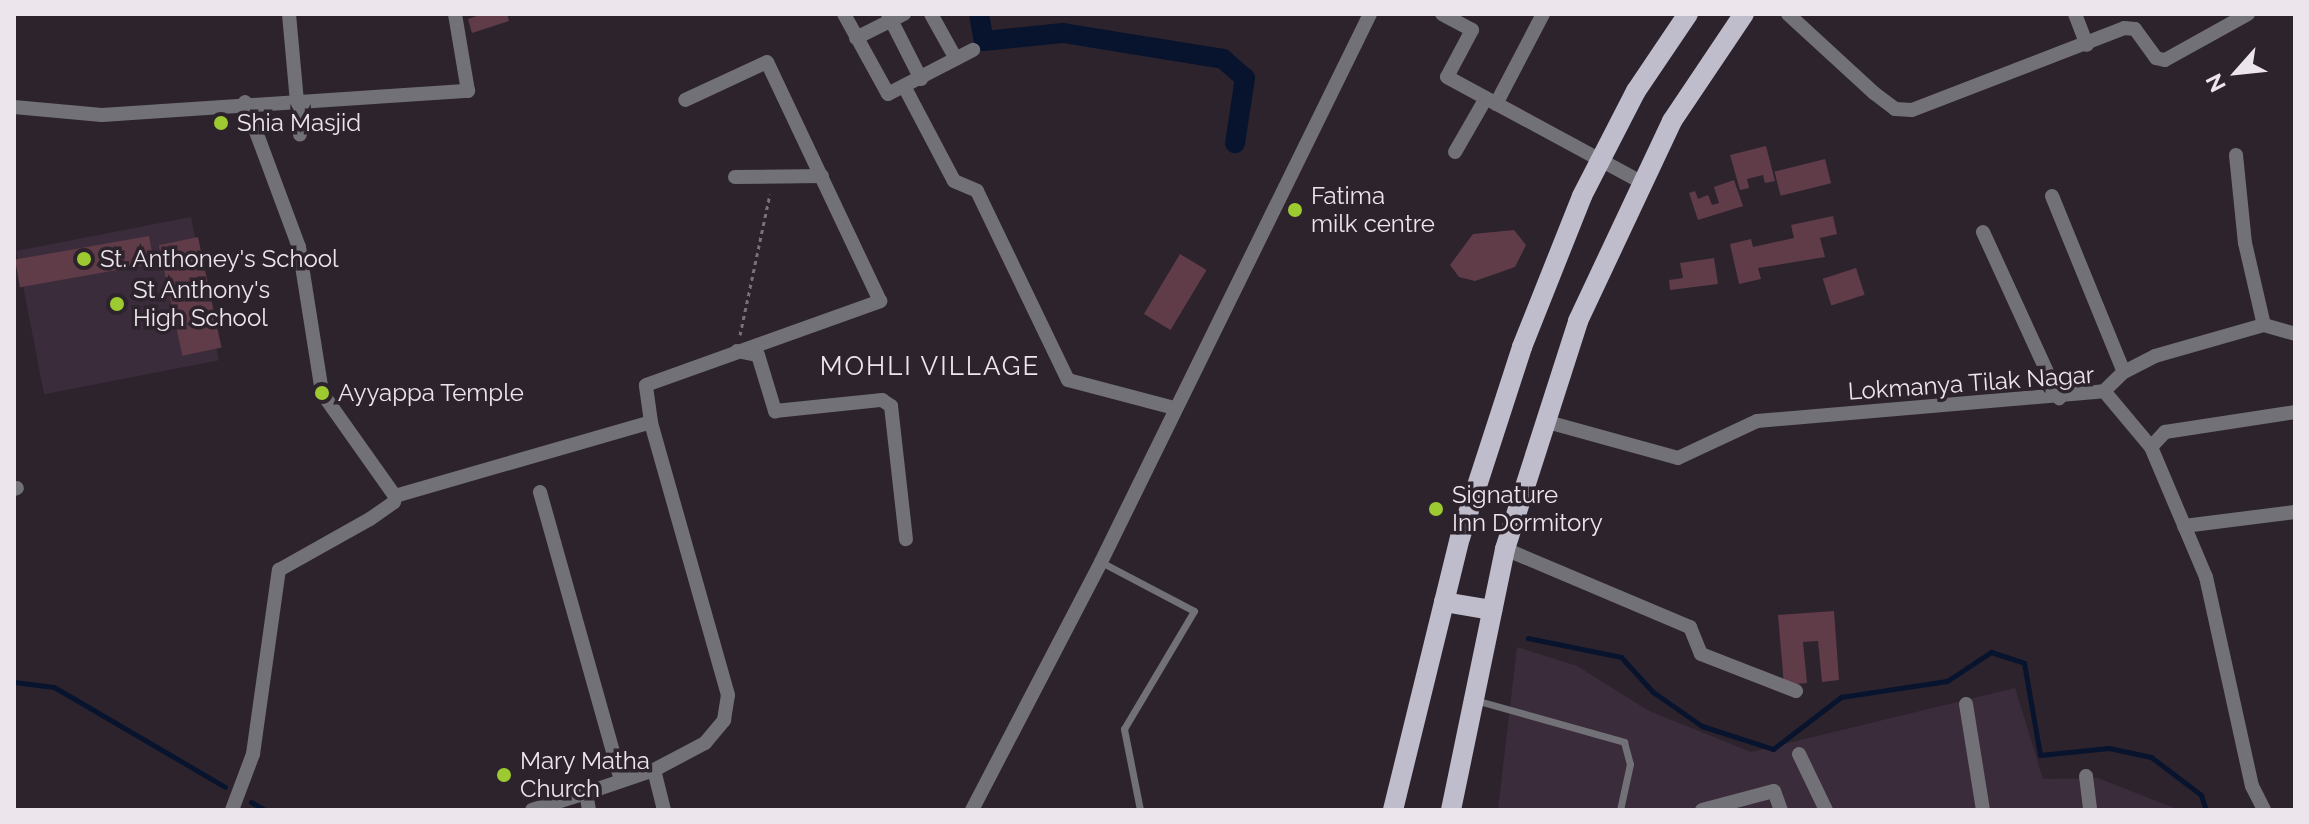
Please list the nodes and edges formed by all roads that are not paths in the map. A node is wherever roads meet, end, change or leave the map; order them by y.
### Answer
1 (289, 14) edge
2 (455, 14) edge
3 (844, 14) edge
4 (931, 14) edge
5 (1370, 14) edge
6 (1442, 14) edge
7 (1543, 14) edge
8 (1688, 14) edge
9 (1744, 14) edge
10 (1788, 14) edge
11 (2075, 14) edge
12 (2248, 14) edge
13 (894, 16) edge
14 (856, 38) junction
15 (2087, 45) junction
16 (973, 50) dead end
17 (956, 59) junction
18 (921, 79) junction
19 (905, 88) junction
20 (296, 98) junction
21 (685, 100) dead end
22 (1491, 101) junction
23 (245, 102) junction
24 (14, 107) edge
25 (300, 135) dead end
26 (1455, 152) dead end
27 (2236, 155) dead end
28 (1600, 161) junction
29 (822, 176) junction
30 (735, 177) dead end
31 (1643, 183) junction
32 (2052, 196) dead end
33 (1983, 232) dead end
34 (2264, 325) junction
35 (2295, 334) edge
36 (736, 350) junction
37 (2124, 372) junction
38 (2104, 391) junction
39 (2059, 398) junction
40 (1174, 408) junction
41 (2295, 412) edge
42 (1544, 421) junction
43 (651, 422) junction
44 (2151, 447) junction
45 (540, 492) dead end
46 (395, 496) junction
47 (2295, 512) edge
48 (2184, 526) junction
49 (906, 539) dead end
50 (1505, 549) junction
51 (1101, 562) junction
52 (1444, 602) junction
53 (1492, 610) junction
54 (1796, 691) dead end
55 (1473, 699) junction
56 (1966, 704) dead end
57 (1799, 754) dead end
58 (654, 770) junction
59 (2086, 776) dead end
60 (621, 781) junction
61 (586, 793) junction
62 (232, 810) edge
63 (532, 810) edge
64 (589, 810) edge
65 (664, 810) edge
66 (972, 810) edge
67 (1140, 810) edge
68 (1393, 810) edge
69 (1454, 810) edge
70 (1620, 810) edge
71 (1702, 810) edge
72 (1781, 810) edge
73 (1826, 810) edge
74 (1983, 810) edge
75 (2090, 810) edge
76 (2264, 810) edge

1 - 20 street
2 - 20 street
3 - 14 street
4 - 17 street
5 - 40 street
6 - 22 street
7 - 22 street
8 - 28 main road
9 - 31 main road
10 - 15 street
11 - 15 street
12 - 15 street
13 - 14 street
13 - 18 street
14 - 19 street
16 - 17 street
17 - 18 street
18 - 19 street
19 - 40 street
20 - 23 street
20 - 25 street
21 - 29 street
22 - 26 street
22 - 28 street
23 - 24 street
23 - 46 street
27 - 34 street
28 - 31 street
28 - 52 main road
29 - 30 street
29 - 36 street
31 - 42 main road
32 - 37 street
33 - 39 street
34 - 35 street
34 - 37 street
36 - 43 street
36 - 49 street
37 - 38 street
38 - 39 street, Lokmanya Tilak Nagar
38 - 44 street, Lokmanya Tilak Nagar
39 - 42 street, Lokmanya Tilak Nagar
40 - 51 street
41 - 44 street
42 - 50 main road
43 - 46 street
43 - 58 street
44 - 48 street, Lokmanya Tilak Nagar
45 - 60 street
46 - 62 street
47 - 48 street
48 - 76 street, Lokmanya Tilak Nagar
50 - 53 main road
50 - 54 street
51 - 66 street
51 - 67 lane
52 - 53 main road
52 - 68 main road
53 - 55 main road
55 - 69 main road
55 - 70 lane
56 - 74 street
57 - 73 street
58 - 60 street
58 - 65 street
59 - 75 street
60 - 61 street
61 - 63 street
61 - 64 street
71 - 72 street

